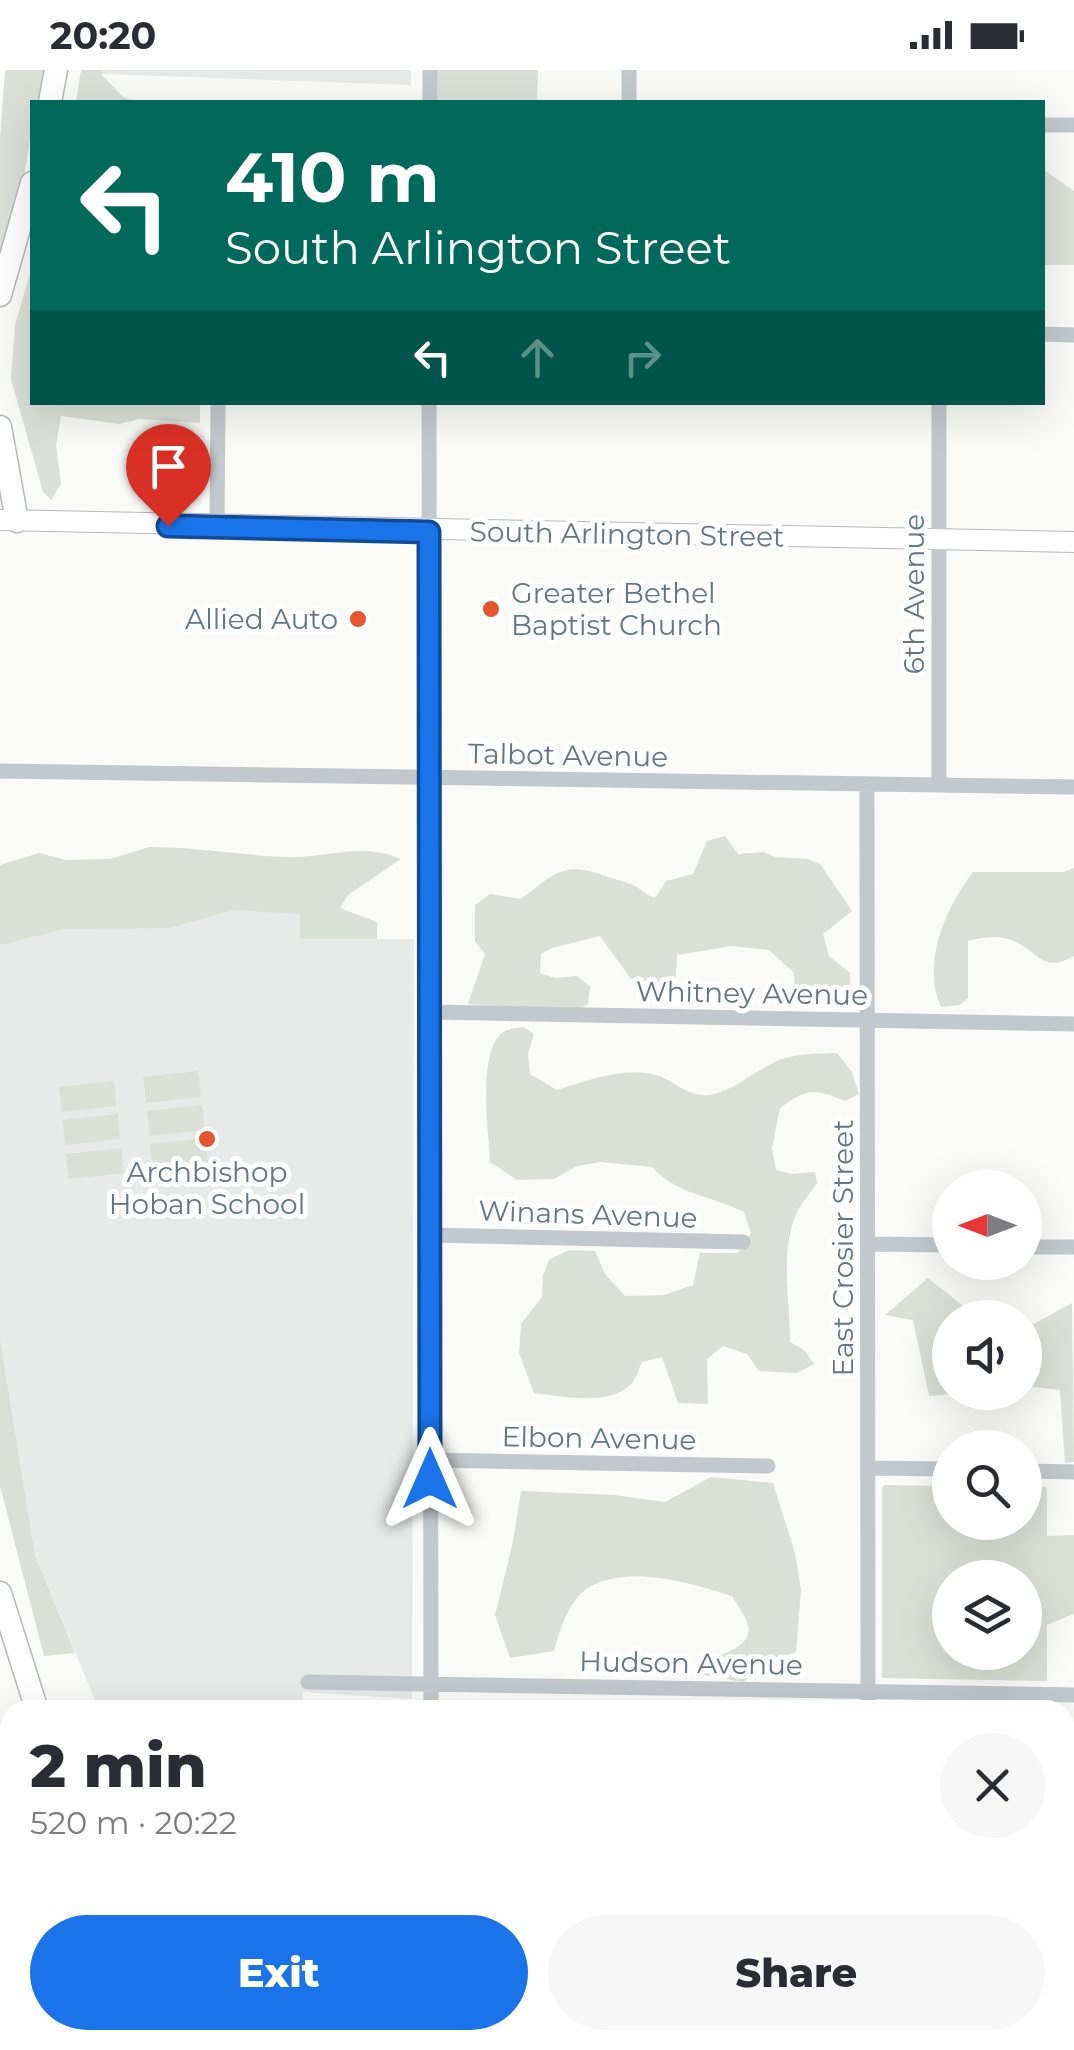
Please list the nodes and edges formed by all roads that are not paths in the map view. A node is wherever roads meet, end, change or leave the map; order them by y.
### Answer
1 (56, 70) edge
2 (430, 70) edge
3 (629, 70) edge
4 (50, 100) edge
5 (430, 100) edge
6 (629, 100) edge
7 (1045, 125) edge
8 (1074, 125) edge
9 (30, 189) edge
10 (0, 294) edge
11 (1045, 334) edge
12 (1074, 334) edge
13 (218, 405) edge
14 (429, 405) edge
15 (939, 405) edge
16 (0, 427) edge
17 (9, 520) edge
18 (217, 526) junction
19 (429, 532) junction
20 (939, 541) junction
21 (1074, 542) edge
22 (0, 772) edge
23 (430, 777) junction
24 (939, 784) junction
25 (868, 786) junction
26 (1074, 787) edge
27 (430, 1012) junction
28 (868, 1020) junction
29 (1074, 1024) edge
30 (430, 1234) junction
31 (743, 1242) dead end
32 (868, 1244) junction
33 (932, 1246) edge
34 (1042, 1247) edge
35 (1074, 1248) edge
36 (430, 1460) junction
37 (768, 1466) dead end
38 (869, 1468) junction
39 (932, 1469) edge
40 (1042, 1471) edge
41 (1074, 1472) edge
42 (0, 1594) edge
43 (308, 1682) dead end
44 (431, 1684) junction
45 (868, 1692) junction
46 (1074, 1695) edge
47 (34, 1700) edge
48 (431, 1700) edge
49 (868, 1700) edge

1 - 4 highway
2 - 5 street
3 - 6 street
7 - 8 street
9 - 10 highway
11 - 12 street
13 - 18 street
14 - 19 street
15 - 20 street, 6th Avenue
16 - 17 highway
17 - 18 main road, South Arlington Street
18 - 19 main road, South Arlington Street
19 - 20 main road, South Arlington Street
19 - 23 street
20 - 21 main road, South Arlington Street
20 - 24 street, 6th Avenue
22 - 23 street, Talbot Avenue
23 - 25 street, Talbot Avenue
23 - 27 street
24 - 25 street, Talbot Avenue
24 - 26 street, Talbot Avenue
25 - 28 street, East Crosier Street
27 - 28 street, Whitney Avenue
27 - 30 street
28 - 29 street, Whitney Avenue
28 - 32 street, East Crosier Street
30 - 31 street, Winans Avenue
30 - 36 street
32 - 33 street
32 - 38 street, East Crosier Street
34 - 35 street
36 - 37 street, Elbon Avenue
36 - 44 street
38 - 39 street
38 - 45 street, East Crosier Street
40 - 41 street
42 - 47 highway
43 - 44 street, Hudson Avenue
44 - 45 street, Hudson Avenue
44 - 48 street
45 - 46 street, Hudson Avenue
45 - 49 street, East Crosier Street

